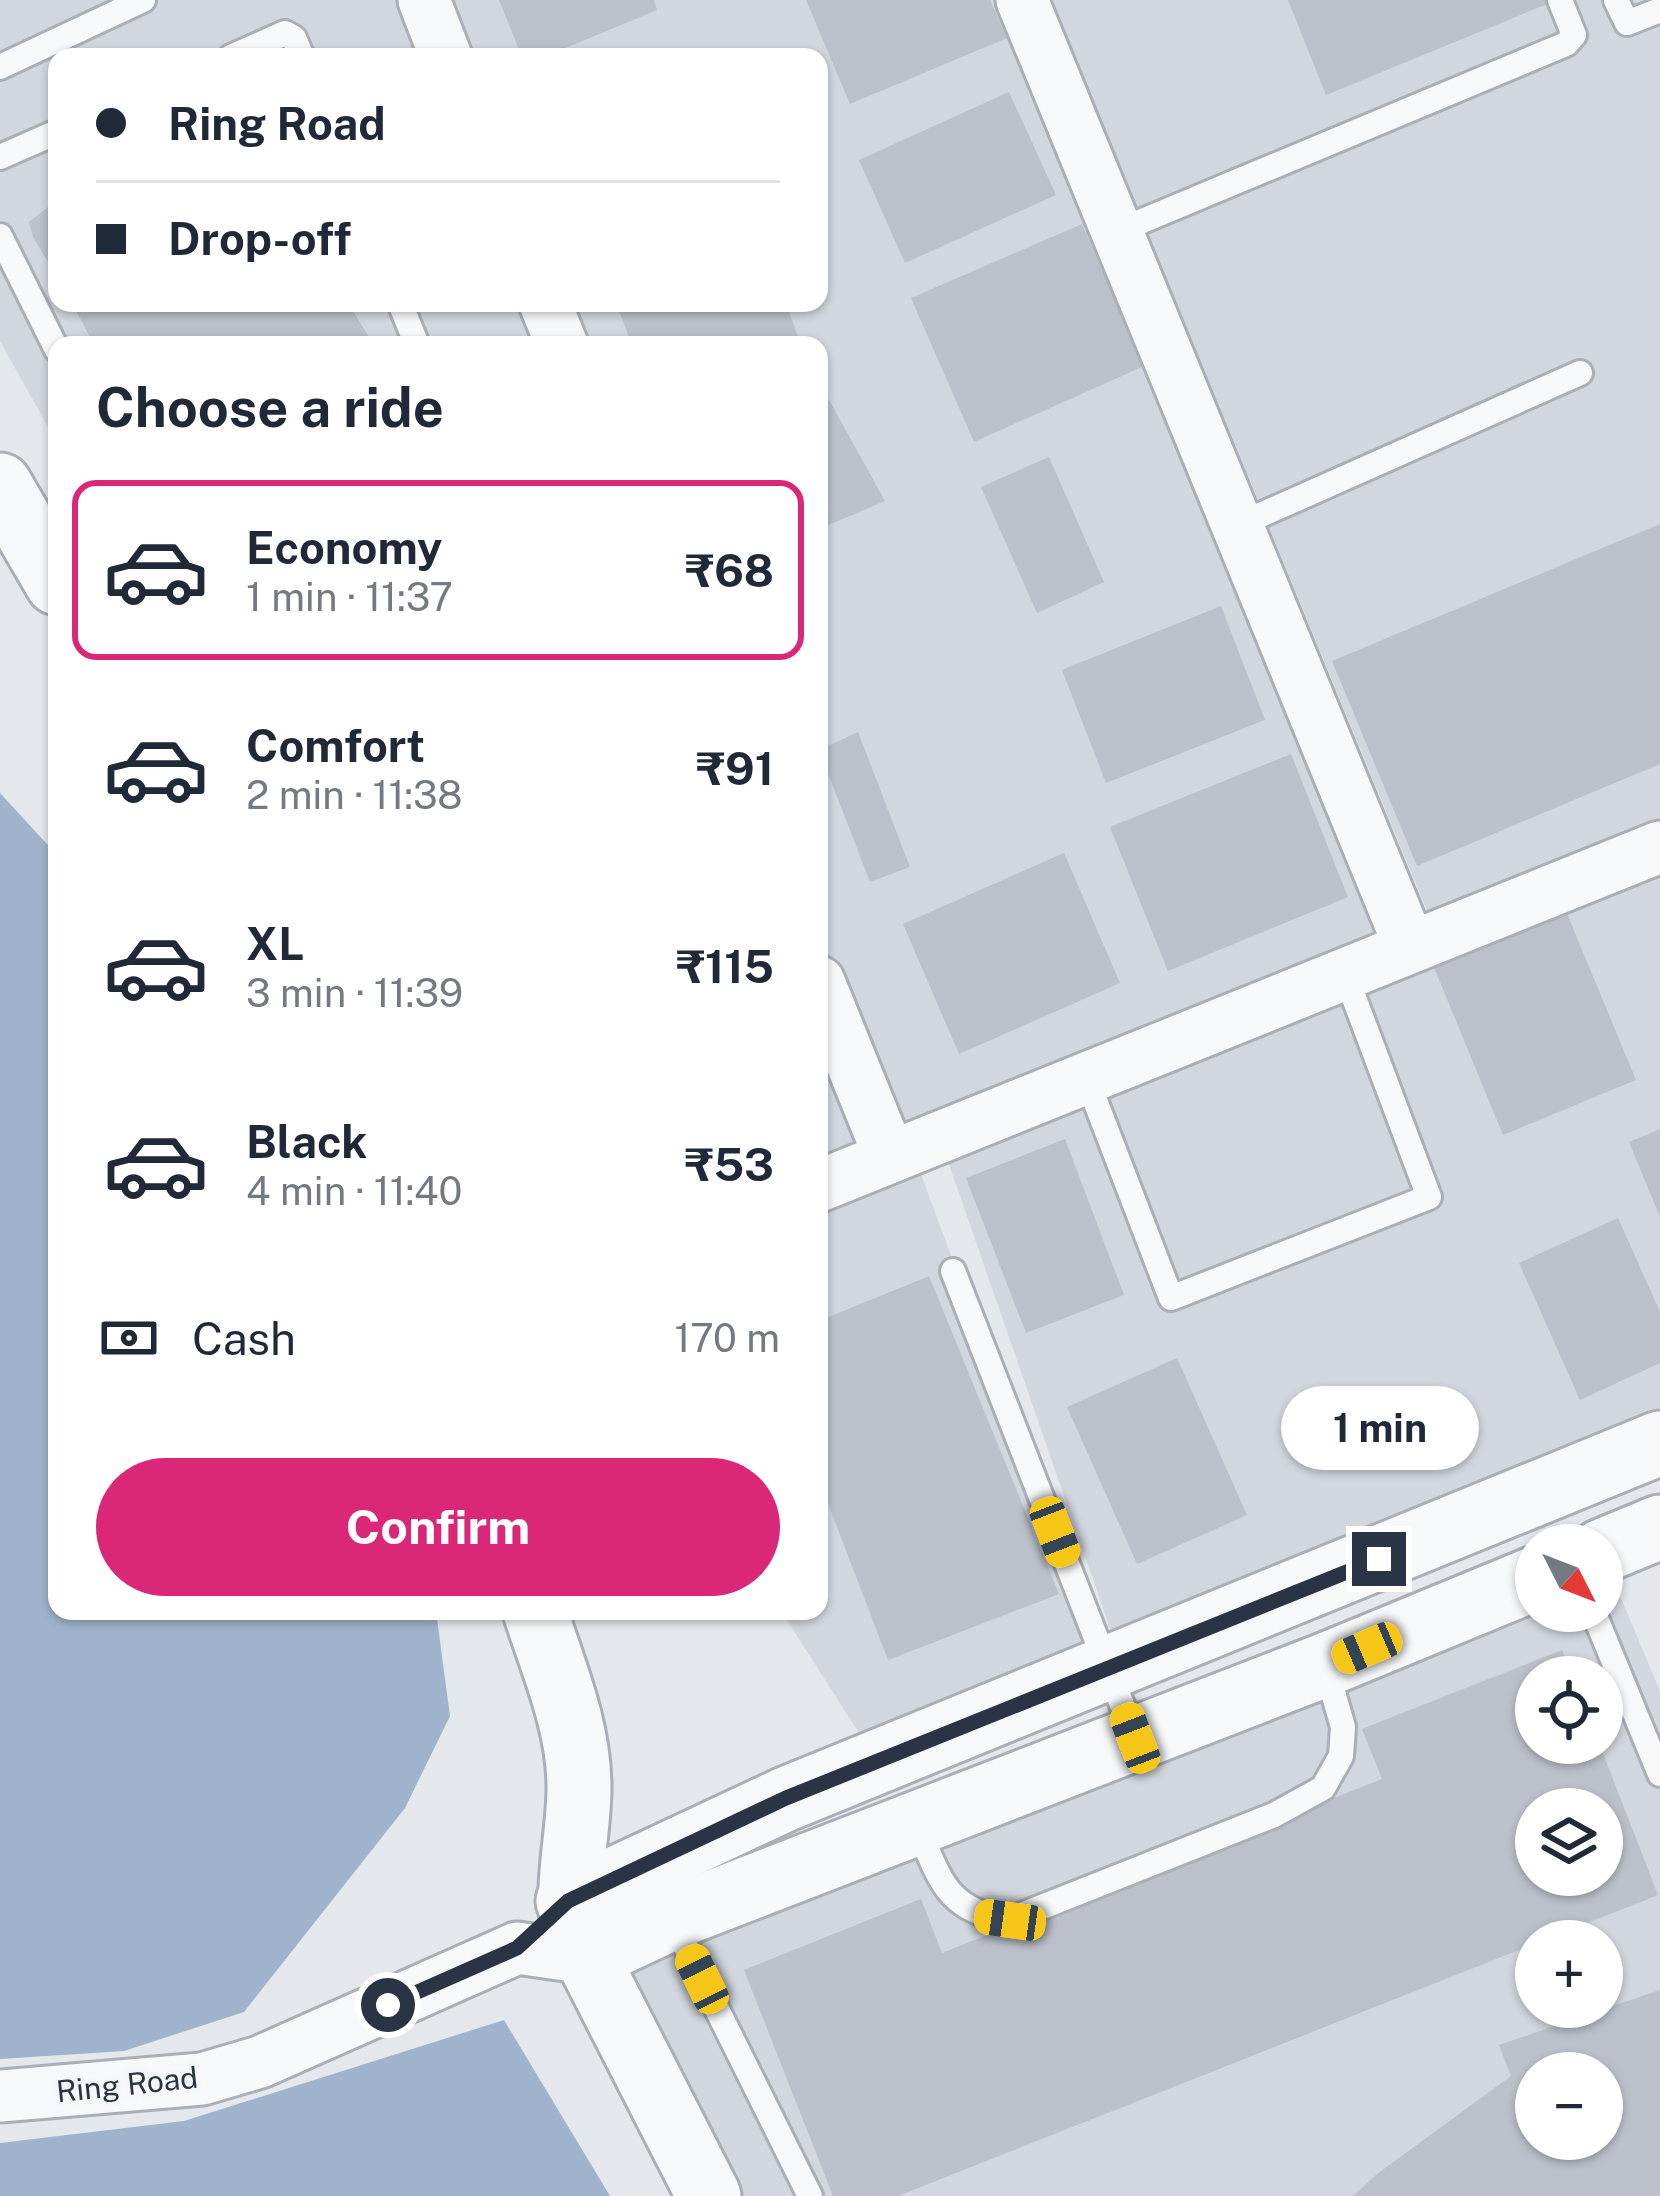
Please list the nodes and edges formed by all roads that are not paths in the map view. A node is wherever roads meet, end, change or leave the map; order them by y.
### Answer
1 (143, 0) edge
2 (424, 0) edge
3 (1022, 0) edge
4 (1560, 0) edge
5 (1616, 0) edge
6 (1660, 10) edge
7 (251, 48) edge
8 (298, 48) edge
9 (443, 48) edge
10 (0, 67) edge
11 (48, 136) edge
12 (0, 157) edge
13 (1116, 232) junction
14 (0, 236) edge
15 (50, 336) edge
16 (1580, 374) dead end
17 (0, 484) edge
18 (1236, 526) junction
19 (48, 567) edge
20 (1660, 847) edge
21 (1410, 947) junction
22 (1345, 974) junction
23 (828, 1004) edge
24 (1086, 1077) junction
25 (889, 1155) junction
26 (828, 1182) edge
27 (953, 1271) dead end
28 (1660, 1443) edge
29 (1660, 1527) edge
30 (1623, 1542) edge
31 (1515, 1587) edge
32 (538, 1620) edge
33 (1602, 1632) edge
34 (1325, 1666) junction
35 (1109, 1670) junction
36 (1135, 1738) junction
37 (1660, 1774) edge
38 (915, 1823) junction
39 (661, 1890) junction
40 (578, 1930) junction
41 (0, 2096) edge
42 (709, 2196) edge
43 (810, 2196) edge

1 - 10 lane
2 - 9 street
3 - 13 street
4 - 13 lane
5 - 6 lane
7 - 8 lane
11 - 12 lane
13 - 18 street
14 - 15 lane
16 - 18 lane
17 - 19 street
18 - 21 street
20 - 21 street
21 - 22 street
22 - 24 street
22 - 24 lane
23 - 25 street
24 - 25 street
25 - 26 street
27 - 35 lane
28 - 35 street
29 - 30 street
31 - 34 street
32 - 40 street
33 - 37 lane
34 - 36 street
34 - 38 lane
35 - 36 lane
35 - 39 street
36 - 38 street
38 - 39 street
39 - 40 street
39 - 43 lane
40 - 41 street, Ring Road
40 - 42 street

